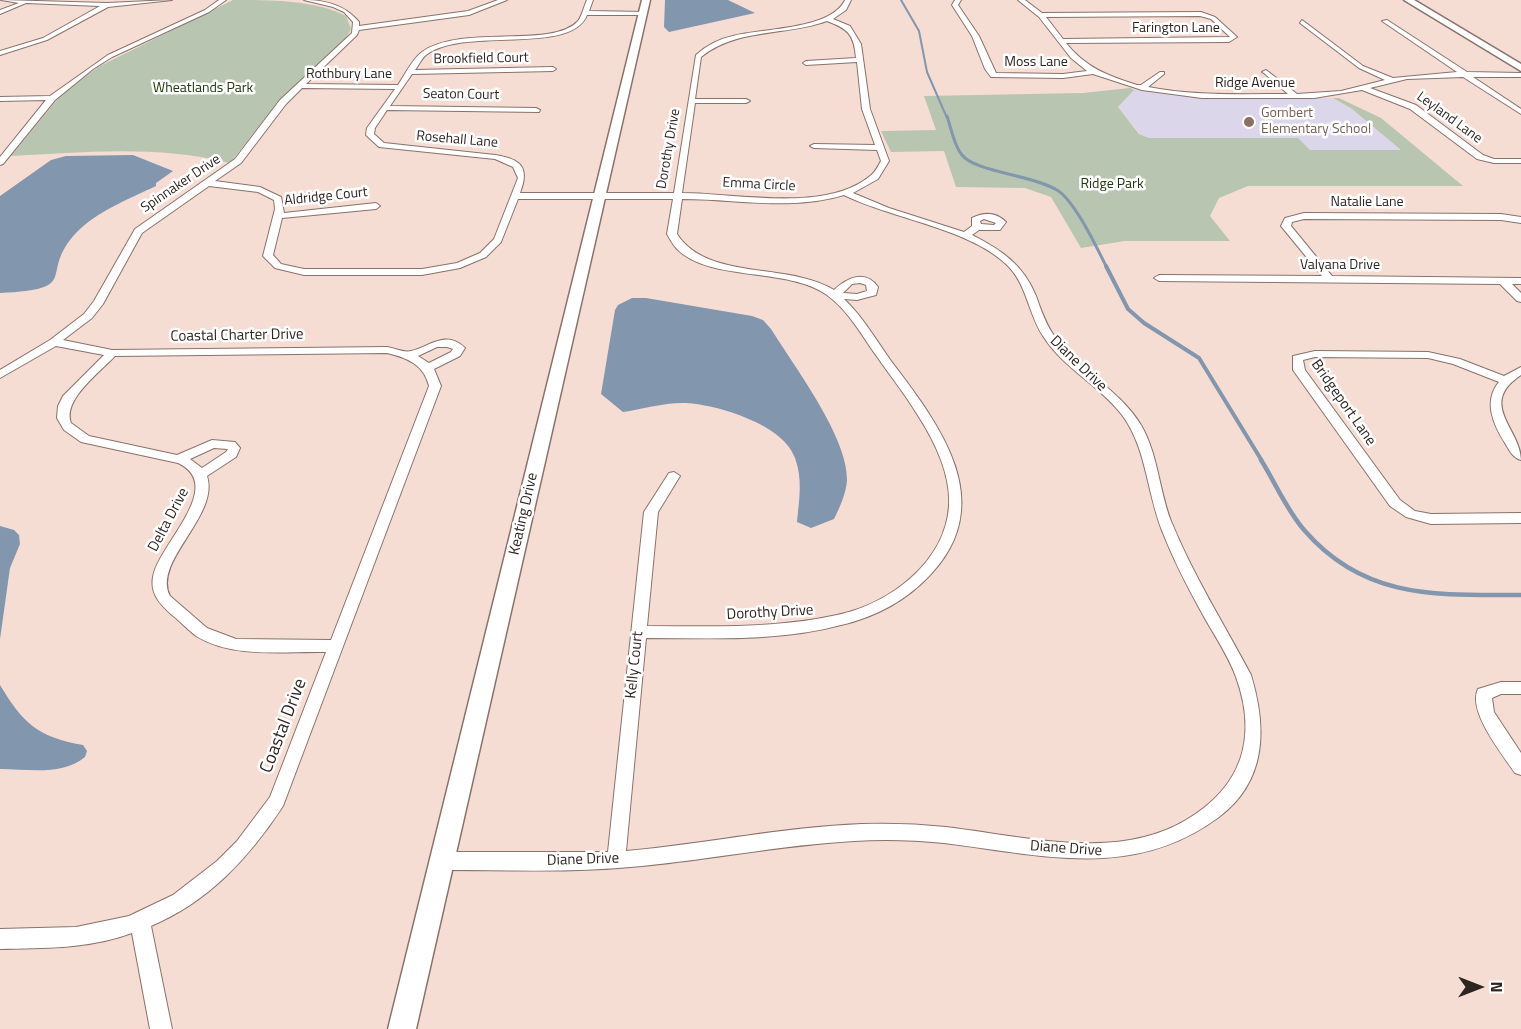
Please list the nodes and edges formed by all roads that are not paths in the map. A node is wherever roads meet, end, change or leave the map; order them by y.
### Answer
1 (4, 0) edge
2 (71, 0) edge
3 (166, 0) edge
4 (223, 0) edge
5 (307, 0) edge
6 (504, 0) edge
7 (590, 0) edge
8 (848, 0) edge
9 (958, 0) edge
10 (1021, 0) edge
11 (1408, 0) edge
12 (26, 2) junction
13 (64, 4) junction
14 (107, 5) junction
15 (644, 7) edge
16 (0, 12) edge
17 (585, 13) junction
18 (1043, 15) junction
19 (828, 19) junction
20 (1385, 21) dead end
21 (1302, 22) dead end
22 (357, 28) junction
23 (1063, 41) junction
24 (2, 53) edge
25 (0, 60) edge
26 (860, 60) junction
27 (806, 63) dead end
28 (1521, 68) edge
29 (553, 69) dead end
30 (410, 72) junction
31 (1093, 72) junction
32 (1266, 72) dead end
33 (1162, 73) dead end
34 (1465, 75) junction
35 (1521, 75) edge
36 (1392, 80) junction
37 (298, 87) junction
38 (399, 87) junction
39 (1142, 88) junction
40 (1363, 88) junction
41 (1295, 96) junction
42 (52, 98) junction
43 (0, 99) edge
44 (692, 101) junction
45 (746, 101) dead end
46 (385, 108) junction
47 (536, 110) dead end
48 (1521, 112) edge
49 (814, 146) dead end
50 (881, 148) junction
51 (1521, 161) edge
52 (0, 162) edge
53 (209, 183) junction
54 (846, 193) junction
55 (515, 196) junction
56 (598, 196) junction
57 (675, 196) junction
58 (376, 206) dead end
59 (278, 216) junction
60 (1521, 220) edge
61 (1159, 278) dead end
62 (1329, 279) junction
63 (1502, 280) junction
64 (1521, 280) edge
65 (1521, 299) edge
66 (54, 342) junction
67 (112, 353) junction
68 (419, 361) joint
69 (1521, 370) edge
70 (0, 375) edge
71 (1506, 380) junction
72 (1521, 456) edge
73 (179, 459) junction
74 (201, 474) junction
75 (674, 476) dead end
76 (1521, 518) edge
77 (638, 632) junction
78 (336, 646) junction
79 (1521, 688) edge
80 (1521, 768) edge
81 (616, 860) junction
82 (442, 861) junction
83 (141, 922) junction
84 (0, 939) edge
85 (161, 1029) edge
86 (402, 1029) edge

1 - 12 street
2 - 13 street
3 - 14 street
4 - 42 street
5 - 22 street
6 - 22 street
7 - 17 street, Rosehall Lane
8 - 19 street
9 - 31 street, Moss Lane
10 - 18 street, Ridge Avenue
11 - 28 street
12 - 13 street
12 - 16 street
13 - 14 street
14 - 24 street
15 - 17 street
15 - 56 street, Keating Drive
17 - 30 street, Rosehall Lane
18 - 23 street, Ridge Avenue
18 - 23 street, Farington Lane
19 - 26 street
19 - 44 street, Dorothy Drive
20 - 34 street
21 - 36 street
22 - 37 street, Spinnaker Drive
23 - 31 street, Ridge Avenue
24 - 25 street
26 - 27 street
26 - 50 street
29 - 30 street, Brookfield Court
30 - 38 street, Rosehall Lane
31 - 39 street, Ridge Avenue
32 - 41 street
33 - 39 street
34 - 35 street, Ridge Avenue
34 - 36 street, Ridge Avenue
34 - 48 street
36 - 40 street, Ridge Avenue
37 - 38 street, Rothbury Lane
37 - 53 street, Spinnaker Drive
38 - 46 street, Rosehall Lane
39 - 41 street, Ridge Avenue
40 - 41 street, Ridge Avenue
40 - 51 street, Leyland Lane
42 - 43 street
42 - 52 street
44 - 45 street
44 - 57 street, Dorothy Drive
46 - 47 street, Seaton Court
46 - 55 street, Rosehall Lane
49 - 50 street
50 - 54 street, Emma Circle
53 - 59 street
53 - 66 street, Spinnaker Drive
54 - 57 street, Emma Circle
54 - 81 street, Diane Drive
55 - 56 street, Emma Circle
55 - 59 street, Rosehall Lane
56 - 57 street, Emma Circle
56 - 82 street, Keating Drive
57 - 77 street, Dorothy Drive
58 - 59 street, Aldridge Court
60 - 62 street, Natalie Lane
61 - 62 street, Valyana Drive
62 - 63 street, Valyana Drive
63 - 64 street, Valyana Drive
63 - 65 street
66 - 67 street, Coastal Charter Drive
66 - 70 street, Spinnaker Drive
67 - 68 street, Coastal Charter Drive
67 - 73 street, Delta Drive
68 - 78 street, Coastal Drive
69 - 71 street
71 - 72 street
71 - 76 street, Bridgeport Lane
73 - 74 street, Delta Drive
73 - 74 street
74 - 78 street, Delta Drive
75 - 77 street, Kelly Court
77 - 81 street, Kelly Court
78 - 83 street, Coastal Drive
79 - 80 street
81 - 82 street, Diane Drive
82 - 86 street, Keating Drive
83 - 84 street, Coastal Drive
83 - 85 street

